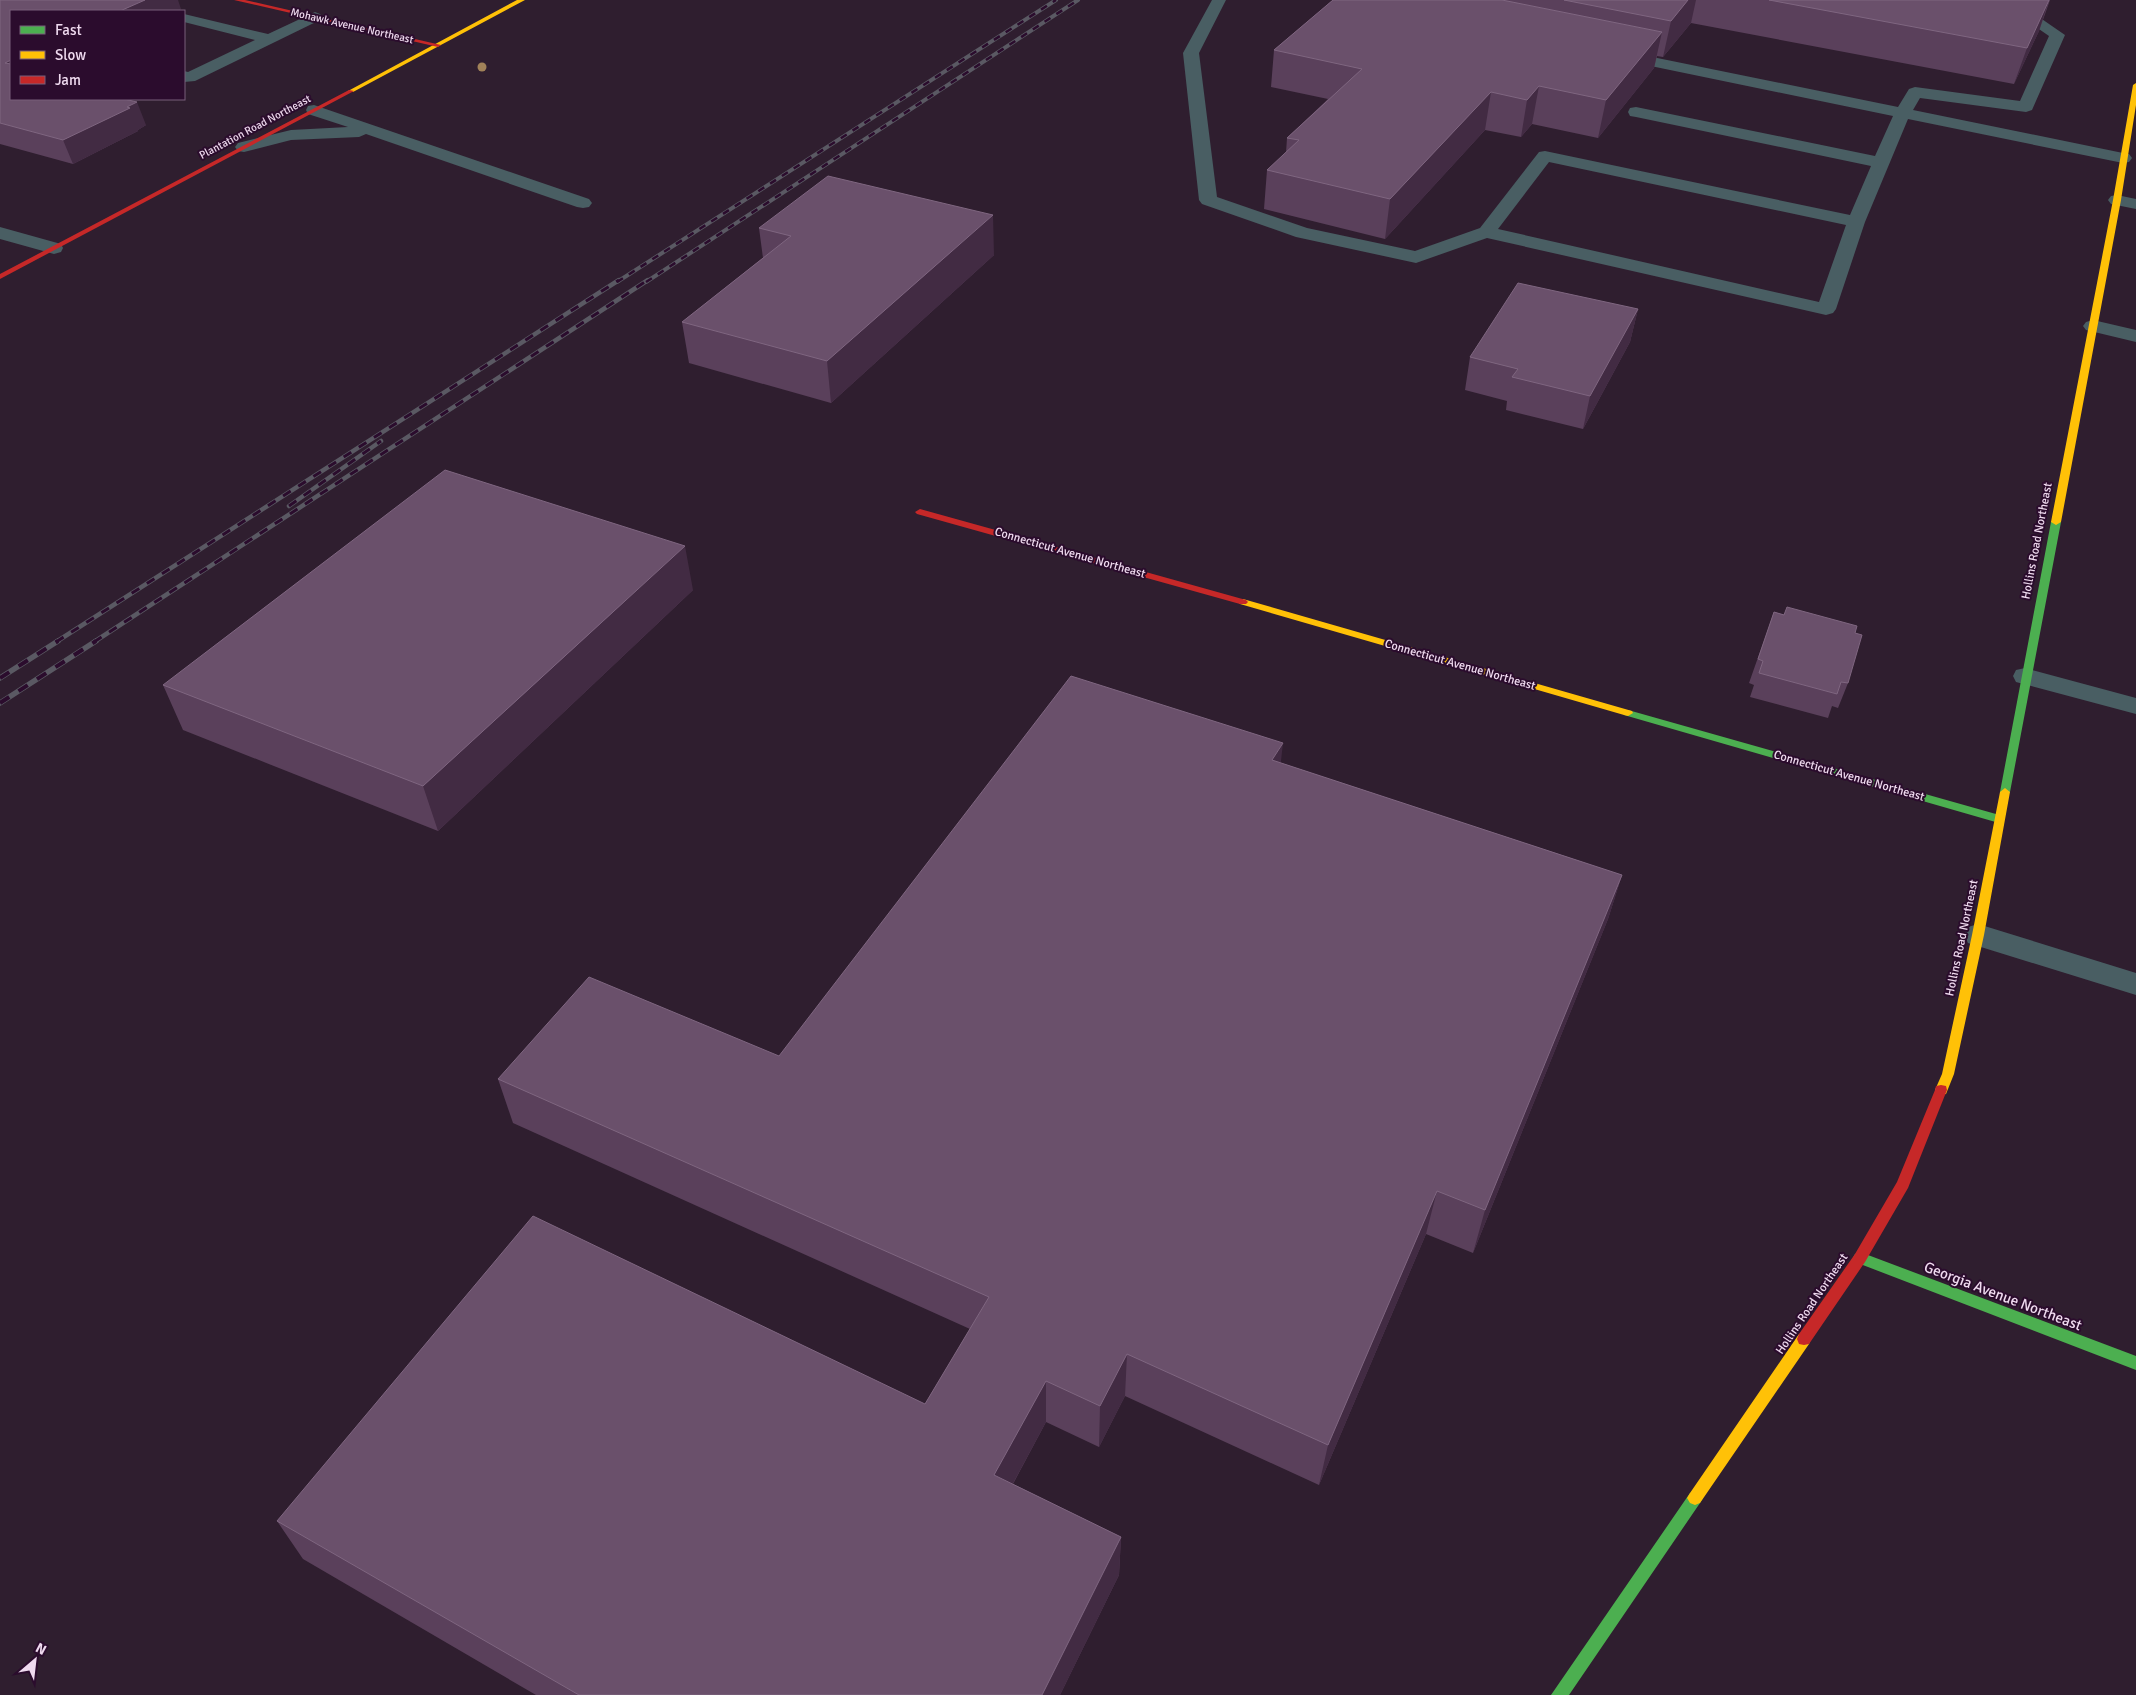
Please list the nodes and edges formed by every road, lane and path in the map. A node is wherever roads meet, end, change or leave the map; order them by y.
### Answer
1 (237, 0) edge
2 (522, 0) edge
3 (1219, 0) edge
4 (2027, 0) edge
5 (315, 17) junction
6 (185, 18) edge
7 (269, 39) junction
8 (438, 45) junction
9 (1603, 52) edge
10 (185, 76) edge
11 (2135, 94) edge
12 (314, 110) junction
13 (1636, 112) edge
14 (1902, 114) junction
15 (381, 133) junction
16 (244, 147) junction
17 (2123, 158) junction
18 (1882, 163) junction
19 (2116, 200) junction
20 (583, 203) dead end
21 (2136, 204) edge
22 (1856, 222) junction
23 (1486, 232) junction
24 (0, 233) edge
25 (54, 248) junction
26 (0, 277) edge
27 (2093, 326) junction
28 (2136, 336) edge
29 (920, 512) dead end
30 (2025, 676) junction
31 (2136, 706) edge
32 (1999, 819) junction
33 (1978, 935) junction
34 (2136, 984) edge
35 (1860, 1258) junction
36 (2136, 1363) edge
37 (1559, 1695) edge

1 - 5 street, Mohawk Avenue Northeast
2 - 8 street, Plantation Road Northeast
3 - 23 street
4 - 14 street
5 - 7 street
5 - 8 street, Mohawk Avenue Northeast
6 - 7 street
7 - 10 street
8 - 12 street, Plantation Road Northeast
9 - 14 street
11 - 17 street, Hollins Road Northeast
12 - 15 street
12 - 16 street, Plantation Road Northeast
13 - 18 street
14 - 17 street
14 - 18 street
15 - 16 street
15 - 20 street
16 - 25 street, Plantation Road Northeast
17 - 19 street, Hollins Road Northeast
18 - 22 street
19 - 21 street
19 - 27 street, Hollins Road Northeast
22 - 23 street
22 - 23 street
24 - 25 street
25 - 26 street, Plantation Road Northeast
27 - 28 street
27 - 30 street, Hollins Road Northeast
29 - 32 street, Connecticut Avenue Northeast
30 - 31 street
30 - 32 street, Hollins Road Northeast
32 - 33 street, Hollins Road Northeast
33 - 34 street
33 - 35 street, Hollins Road Northeast
35 - 36 street, Georgia Avenue Northeast
35 - 37 street, Hollins Road Northeast

